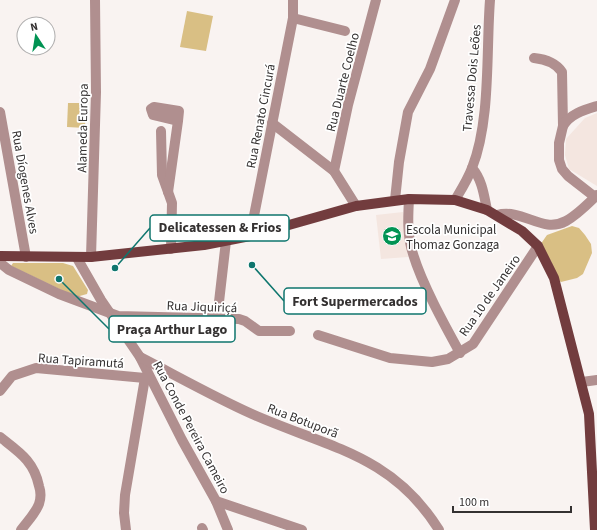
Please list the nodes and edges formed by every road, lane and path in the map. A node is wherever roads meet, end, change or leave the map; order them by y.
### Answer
1 (95, 0) edge
2 (294, 0) edge
3 (376, 0) edge
4 (455, 0) edge
5 (490, 0) edge
6 (293, 18) junction
7 (345, 31) dead end
8 (534, 58) dead end
9 (597, 106) edge
10 (0, 112) edge
11 (178, 121) dead end
12 (272, 123) junction
13 (563, 126) junction
14 (161, 131) dead end
15 (472, 168) junction
16 (334, 171) junction
17 (168, 192) junction
18 (596, 196) edge
19 (409, 199) junction
20 (395, 200) junction
21 (455, 200) junction
22 (356, 206) junction
23 (487, 210) junction
24 (497, 215) junction
25 (250, 236) junction
26 (226, 241) junction
27 (538, 246) junction
28 (171, 249) junction
29 (91, 253) junction
30 (0, 256) edge
31 (26, 257) junction
32 (77, 258) junction
33 (0, 263) edge
34 (219, 302) dead end
35 (111, 314) junction
36 (290, 331) dead end
37 (318, 335) dead end
38 (460, 353) junction
39 (140, 357) junction
40 (147, 377) junction
41 (597, 380) edge
42 (582, 382) junction
43 (0, 391) edge
44 (0, 437) edge
45 (216, 501) junction
46 (21, 530) edge
47 (126, 530) edge
48 (228, 530) edge
49 (302, 530) edge
50 (439, 530) edge
51 (595, 530) edge

1 - 29 street, Alameda Europa
2 - 6 street, Rua Renato Cincurá
3 - 16 street, Rua Duarte Coelho
4 - 20 street
5 - 15 street, Travessa Dois Leões
6 - 7 street
6 - 12 street, Rua Renato Cincurá
8 - 13 street
9 - 13 street
10 - 31 street, Rua Díogenes Alves
11 - 17 street
12 - 16 street
12 - 25 street, Rua Renato Cincurá
13 - 18 street
14 - 17 street
15 - 21 street, Travessa Dois Leões
15 - 23 street
16 - 22 street
17 - 28 street
18 - 24 street
19 - 20 main road
19 - 21 main road
19 - 38 street
20 - 22 main road
21 - 23 main road
22 - 25 main road
23 - 24 main road
24 - 27 main road
25 - 26 main road
26 - 28 main road
26 - 34 street
27 - 38 street, Rua 10 de Janeiro
27 - 42 main road
28 - 29 main road
29 - 32 main road
30 - 31 main road
31 - 32 main road
32 - 35 street, Rua Conde Pereira Cameiro
33 - 35 street, Rua Jiquiriçá
35 - 36 street, Rua Jiquiriçá
35 - 39 street, Rua Conde Pereira Cameiro
37 - 38 street, Rua 10 de Janeiro
39 - 40 street, Rua Conde Pereira Cameiro
39 - 50 street, Rua Botuporã
40 - 43 street, Rua Tapiramutá
40 - 45 street, Rua Conde Pereira Cameiro
40 - 47 street
41 - 42 street
42 - 51 main road
44 - 46 street
45 - 48 street, Rua Conde Pereira Cameiro
45 - 49 street

